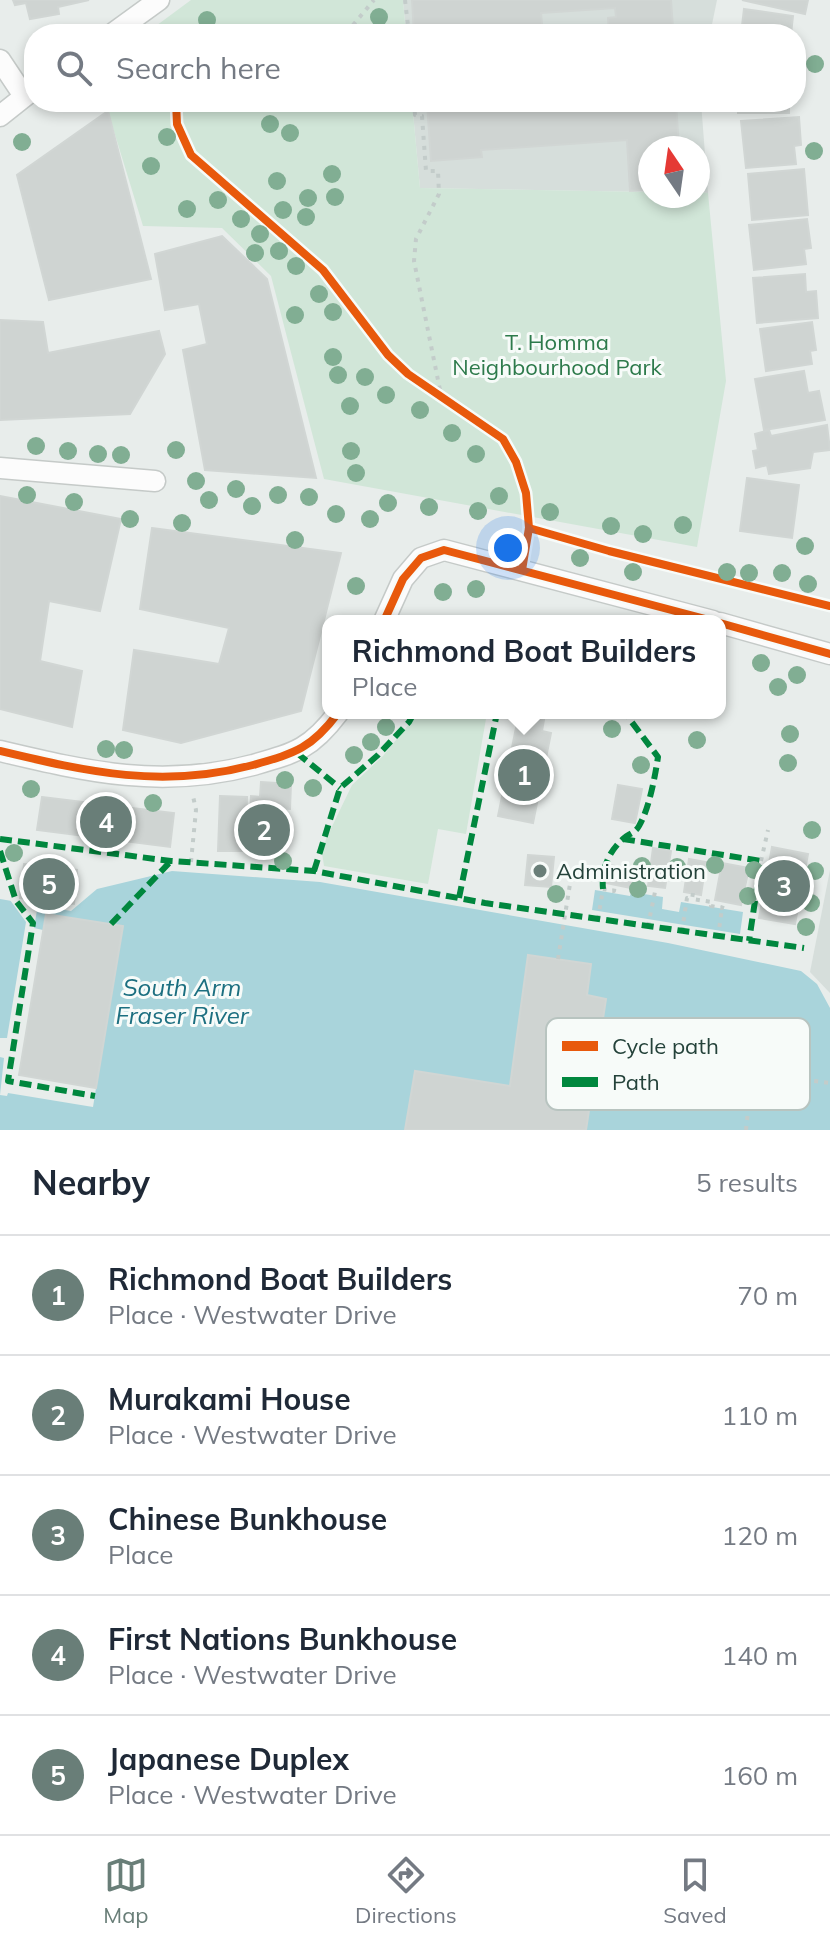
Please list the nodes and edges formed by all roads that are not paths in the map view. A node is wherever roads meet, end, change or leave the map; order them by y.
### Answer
1 (159, 0) edge
2 (126, 24) edge
3 (0, 60) edge
4 (24, 86) edge
5 (24, 96) edge
6 (0, 116) edge
7 (0, 468) edge
8 (155, 481) dead end
9 (387, 615) edge
10 (692, 615) edge
11 (726, 625) edge
12 (830, 654) edge
13 (333, 719) edge
14 (0, 751) edge

1 - 2 street
3 - 4 street
5 - 6 street
7 - 8 street
9 - 10 street
11 - 12 street
13 - 14 street

